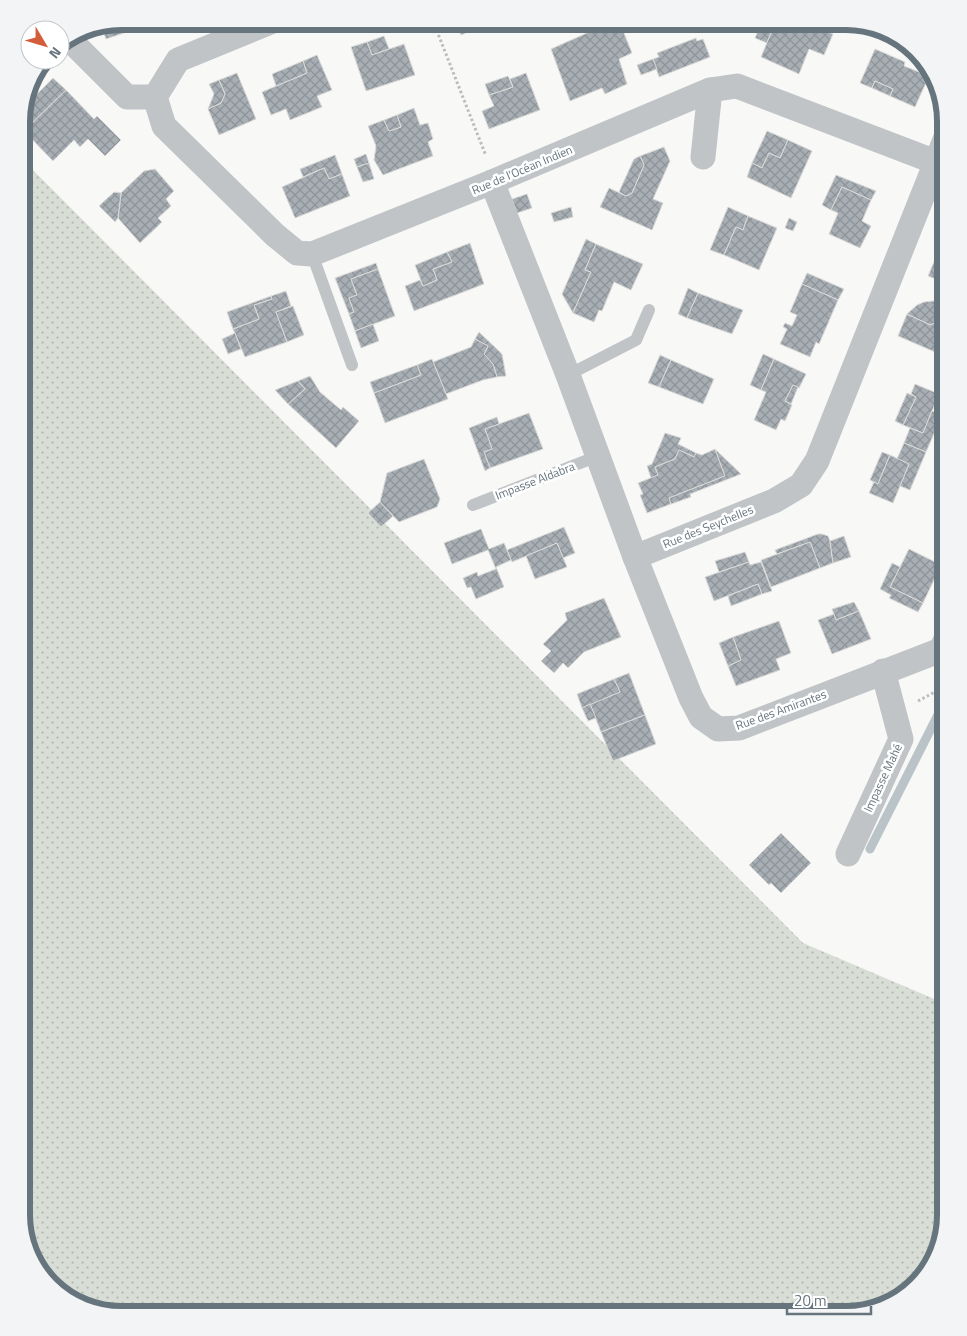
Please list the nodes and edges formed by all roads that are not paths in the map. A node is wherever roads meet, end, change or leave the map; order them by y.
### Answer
1 (251, 30) edge
2 (73, 43) edge
3 (710, 90) junction
4 (156, 97) junction
5 (703, 157) dead end
6 (937, 162) edge
7 (937, 174) edge
8 (492, 182) junction
9 (312, 254) junction
10 (649, 310) dead end
11 (352, 365) dead end
12 (568, 375) junction
13 (598, 456) junction
14 (473, 506) dead end
15 (635, 556) junction
16 (937, 647) edge
17 (883, 672) junction
18 (848, 854) dead end

1 - 4 street
2 - 4 street
3 - 5 street
3 - 6 street, Rue de l'Océan Indien
3 - 8 street, Rue de l'Océan Indien
4 - 9 street
7 - 15 street, Rue des Seychelles
8 - 9 street, Rue de l'Océan Indien
8 - 12 street
9 - 11 lane
10 - 12 lane
12 - 13 street
13 - 14 lane, Impasse Aldabra
13 - 15 street
15 - 17 street, Rue des Amirantes
16 - 17 street, Rue des Amirantes
17 - 18 street, Impasse Mahé

